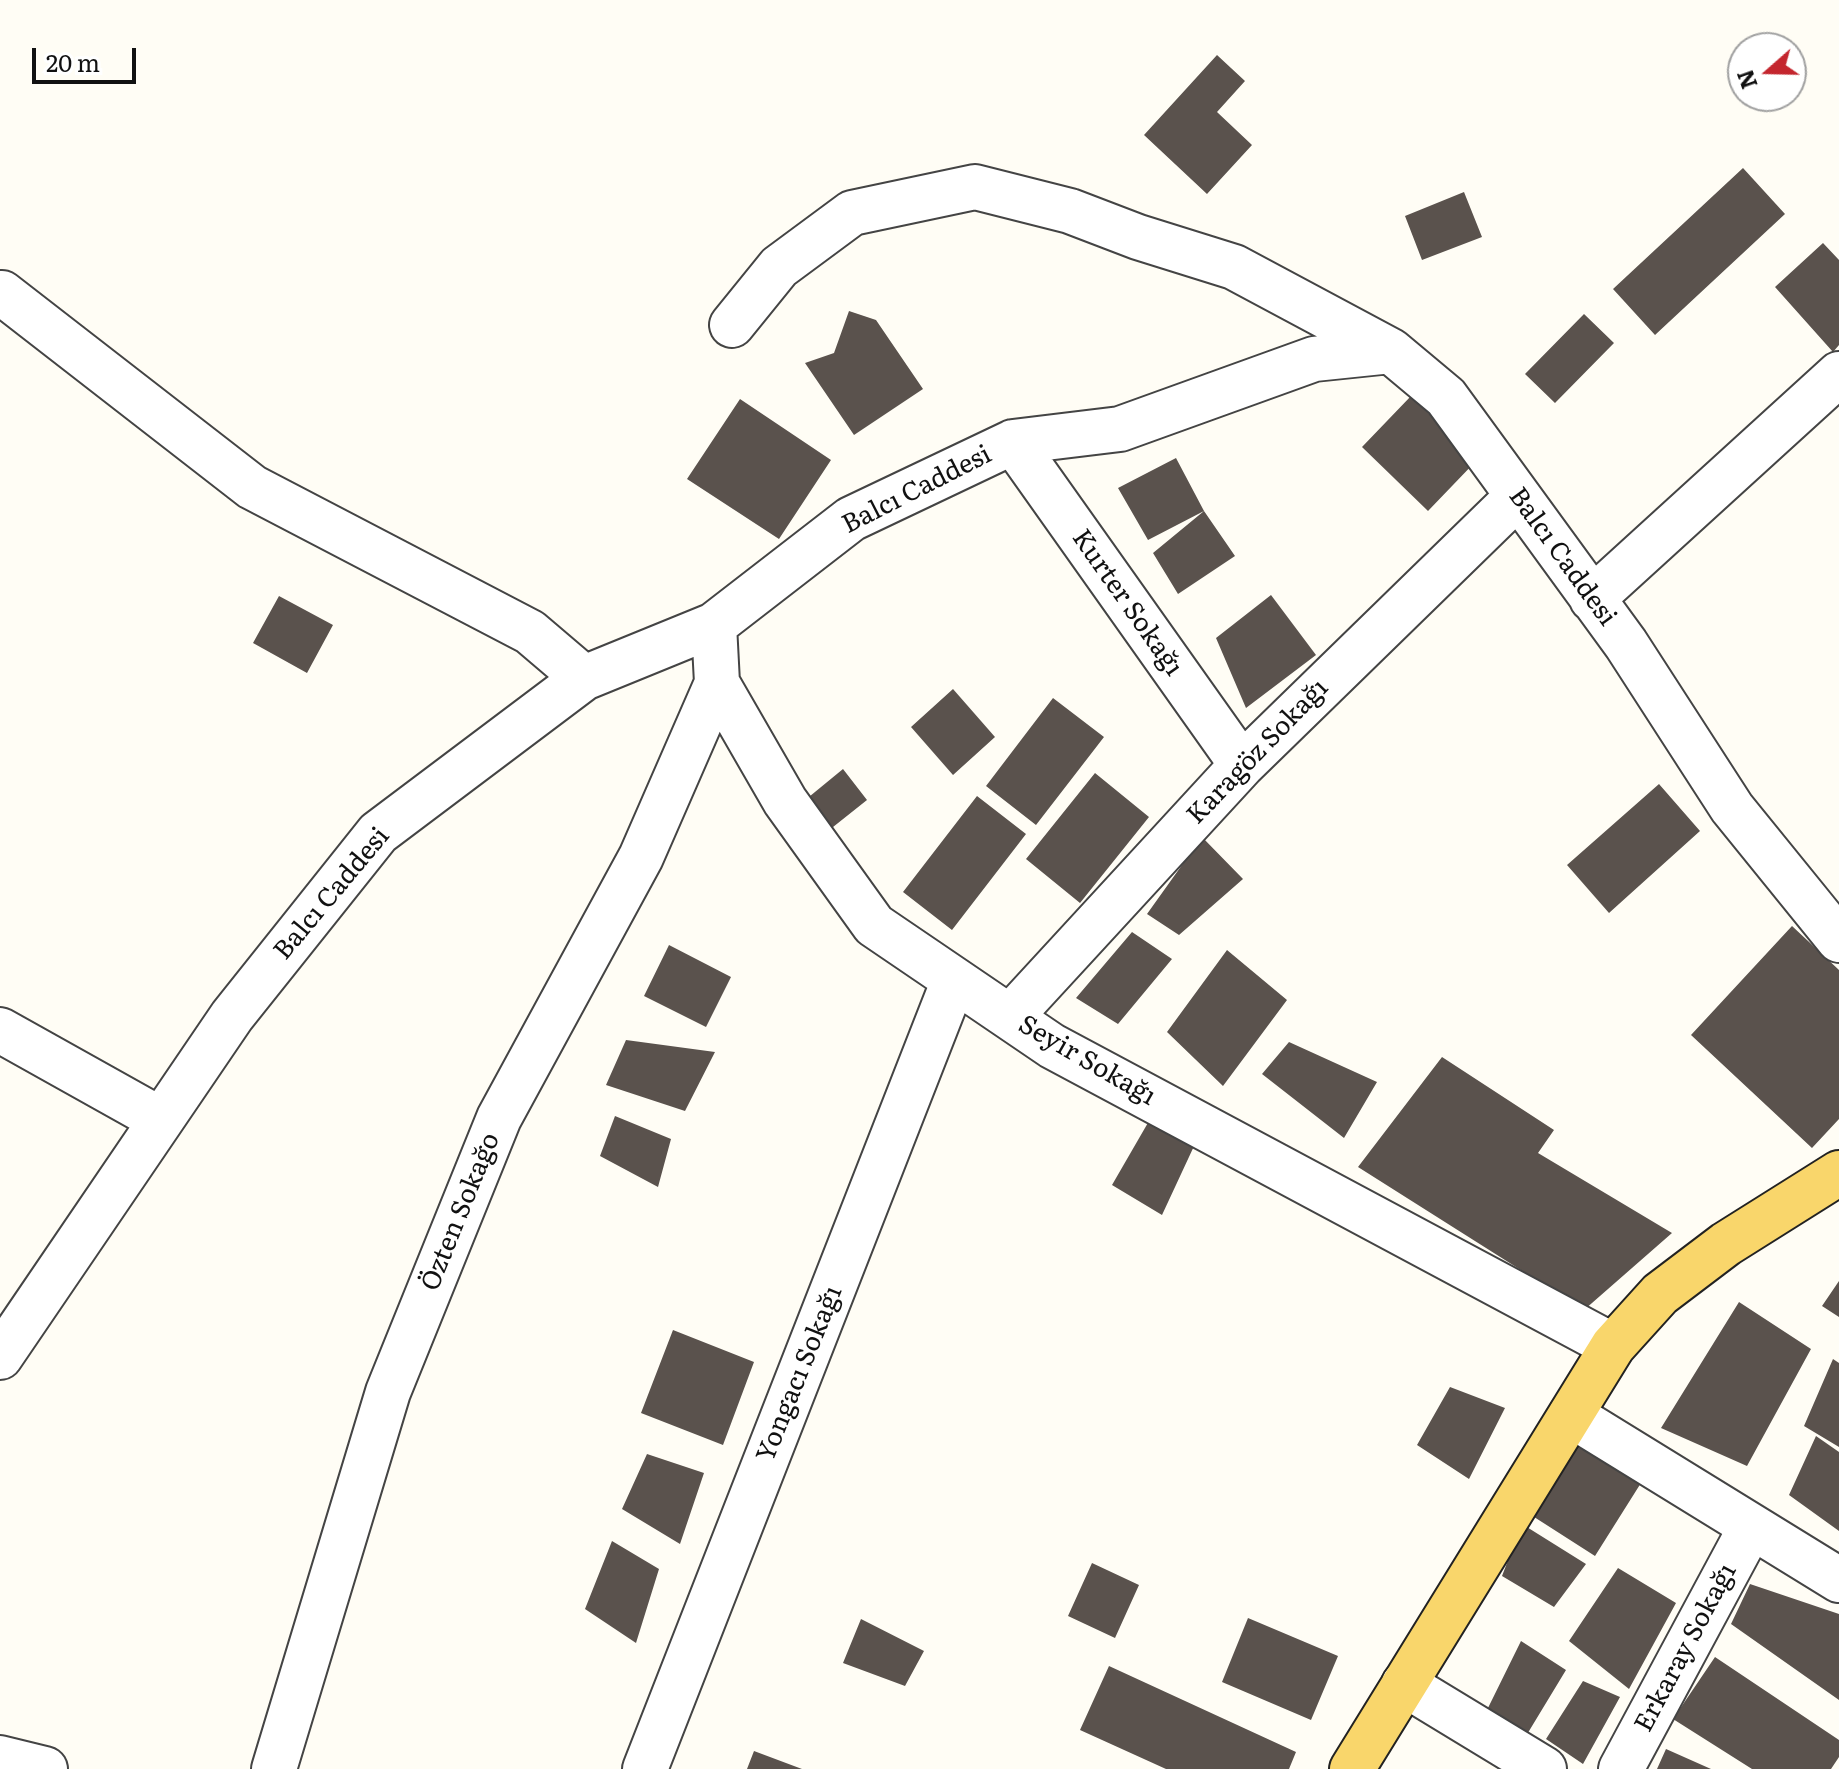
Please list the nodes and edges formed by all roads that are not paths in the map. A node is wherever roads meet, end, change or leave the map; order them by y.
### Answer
1 (2, 293) edge
2 (732, 325) dead end
3 (1391, 351) junction
4 (1839, 374) edge
5 (1013, 442) junction
6 (1517, 497) junction
7 (1592, 599) junction
8 (714, 625) junction
9 (584, 678) junction
10 (717, 683) junction
11 (1242, 765) junction
12 (1839, 940) edge
13 (954, 980) junction
14 (1010, 1017) junction
15 (0, 1030) edge
16 (161, 1120) junction
17 (1839, 1173) edge
18 (1613, 1346) junction
19 (0, 1357) edge
20 (1571, 1415) junction
21 (1751, 1527) junction
22 (1839, 1580) edge
23 (1404, 1684) junction
24 (0, 1758) edge
25 (45, 1769) edge
26 (274, 1769) edge
27 (645, 1769) edge
28 (1352, 1769) edge
29 (1544, 1769) edge
30 (1621, 1769) edge

1 - 9 street
2 - 3 street
3 - 5 street, Balcı Caddesi
3 - 6 street, Balcı Caddesi
4 - 7 street
5 - 8 street, Balcı Caddesi
5 - 11 street, Kurter Sokağı
6 - 7 street, Balcı Caddesi
6 - 11 street, Karagöz Sokağı
7 - 12 street, Balcı Caddesi
8 - 9 street, Balcı Caddesi
8 - 10 street, Seyir Sokağı
9 - 16 street, Balcı Caddesi
10 - 13 street, Seyir Sokağı
10 - 26 street, Özten Sokağo
11 - 14 street, Karagöz Sokağı
13 - 14 street, Seyir Sokağı
13 - 27 street, Yongacı Sokağı
14 - 18 street, Seyir Sokağı
15 - 16 street
16 - 19 street, Balcı Caddesi
17 - 18 main road
18 - 20 main road
20 - 21 street
20 - 23 main road
21 - 22 street
21 - 30 street, Erkaray Sokağı
23 - 28 main road
23 - 29 street
24 - 25 street

